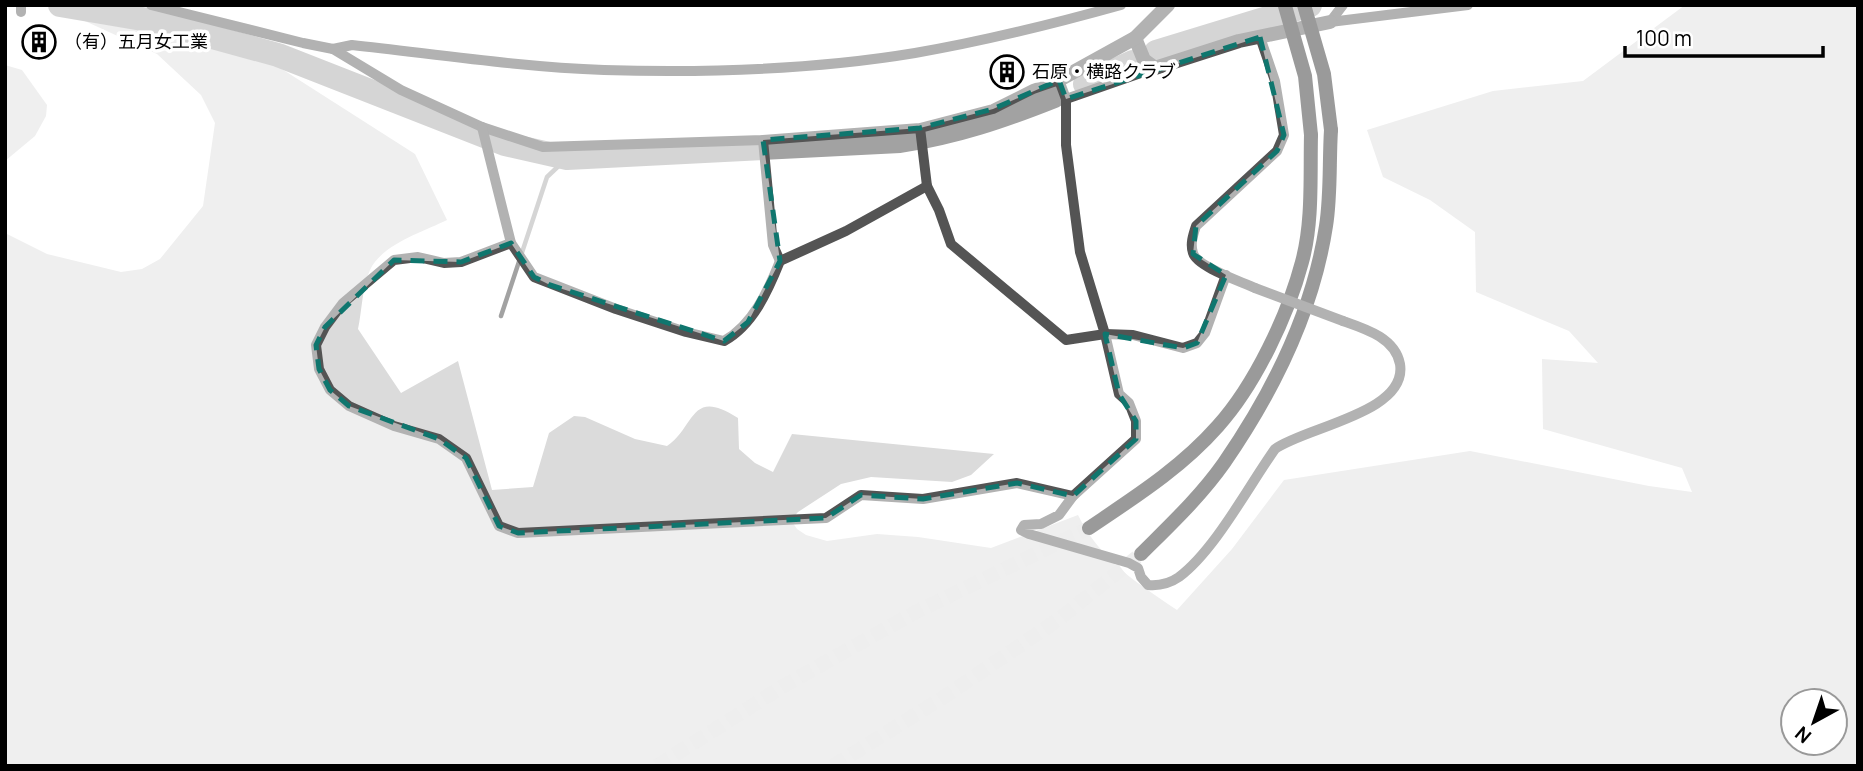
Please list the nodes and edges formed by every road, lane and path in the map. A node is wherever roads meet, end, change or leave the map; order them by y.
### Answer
1 (151, 5) edge
2 (1121, 5) edge
3 (1168, 5) edge
4 (1304, 5) edge
5 (1343, 5) edge
6 (1468, 5) edge
7 (1285, 6) edge
8 (1330, 22) junction
9 (1260, 37) junction
10 (1135, 38) junction
11 (333, 49) junction
12 (1155, 68) junction
13 (1059, 80) junction
14 (1066, 99) junction
15 (482, 127) junction
16 (921, 134) junction
17 (763, 140) junction
18 (926, 186) junction
19 (517, 252) junction
20 (780, 261) junction
21 (1226, 275) junction
22 (1105, 334) junction
23 (1073, 496) junction
24 (1089, 528) tunnel mouth
25 (1141, 554) tunnel mouth

1 - 11 street
2 - 11 street
3 - 10 street
4 - 25 main road, bridge
5 - 8 street
6 - 8 street
7 - 24 main road, bridge
8 - 9 street
9 - 12 street
9 - 21 street
10 - 12 street
10 - 13 street
11 - 15 street
12 - 14 street
13 - 14 street
13 - 16 street
14 - 22 street
15 - 17 street
15 - 19 street
16 - 17 street
16 - 18 street
17 - 20 street
18 - 20 street
18 - 22 street
19 - 20 street
19 - 23 street
21 - 22 street
21 - 23 street, bridge
22 - 23 street

